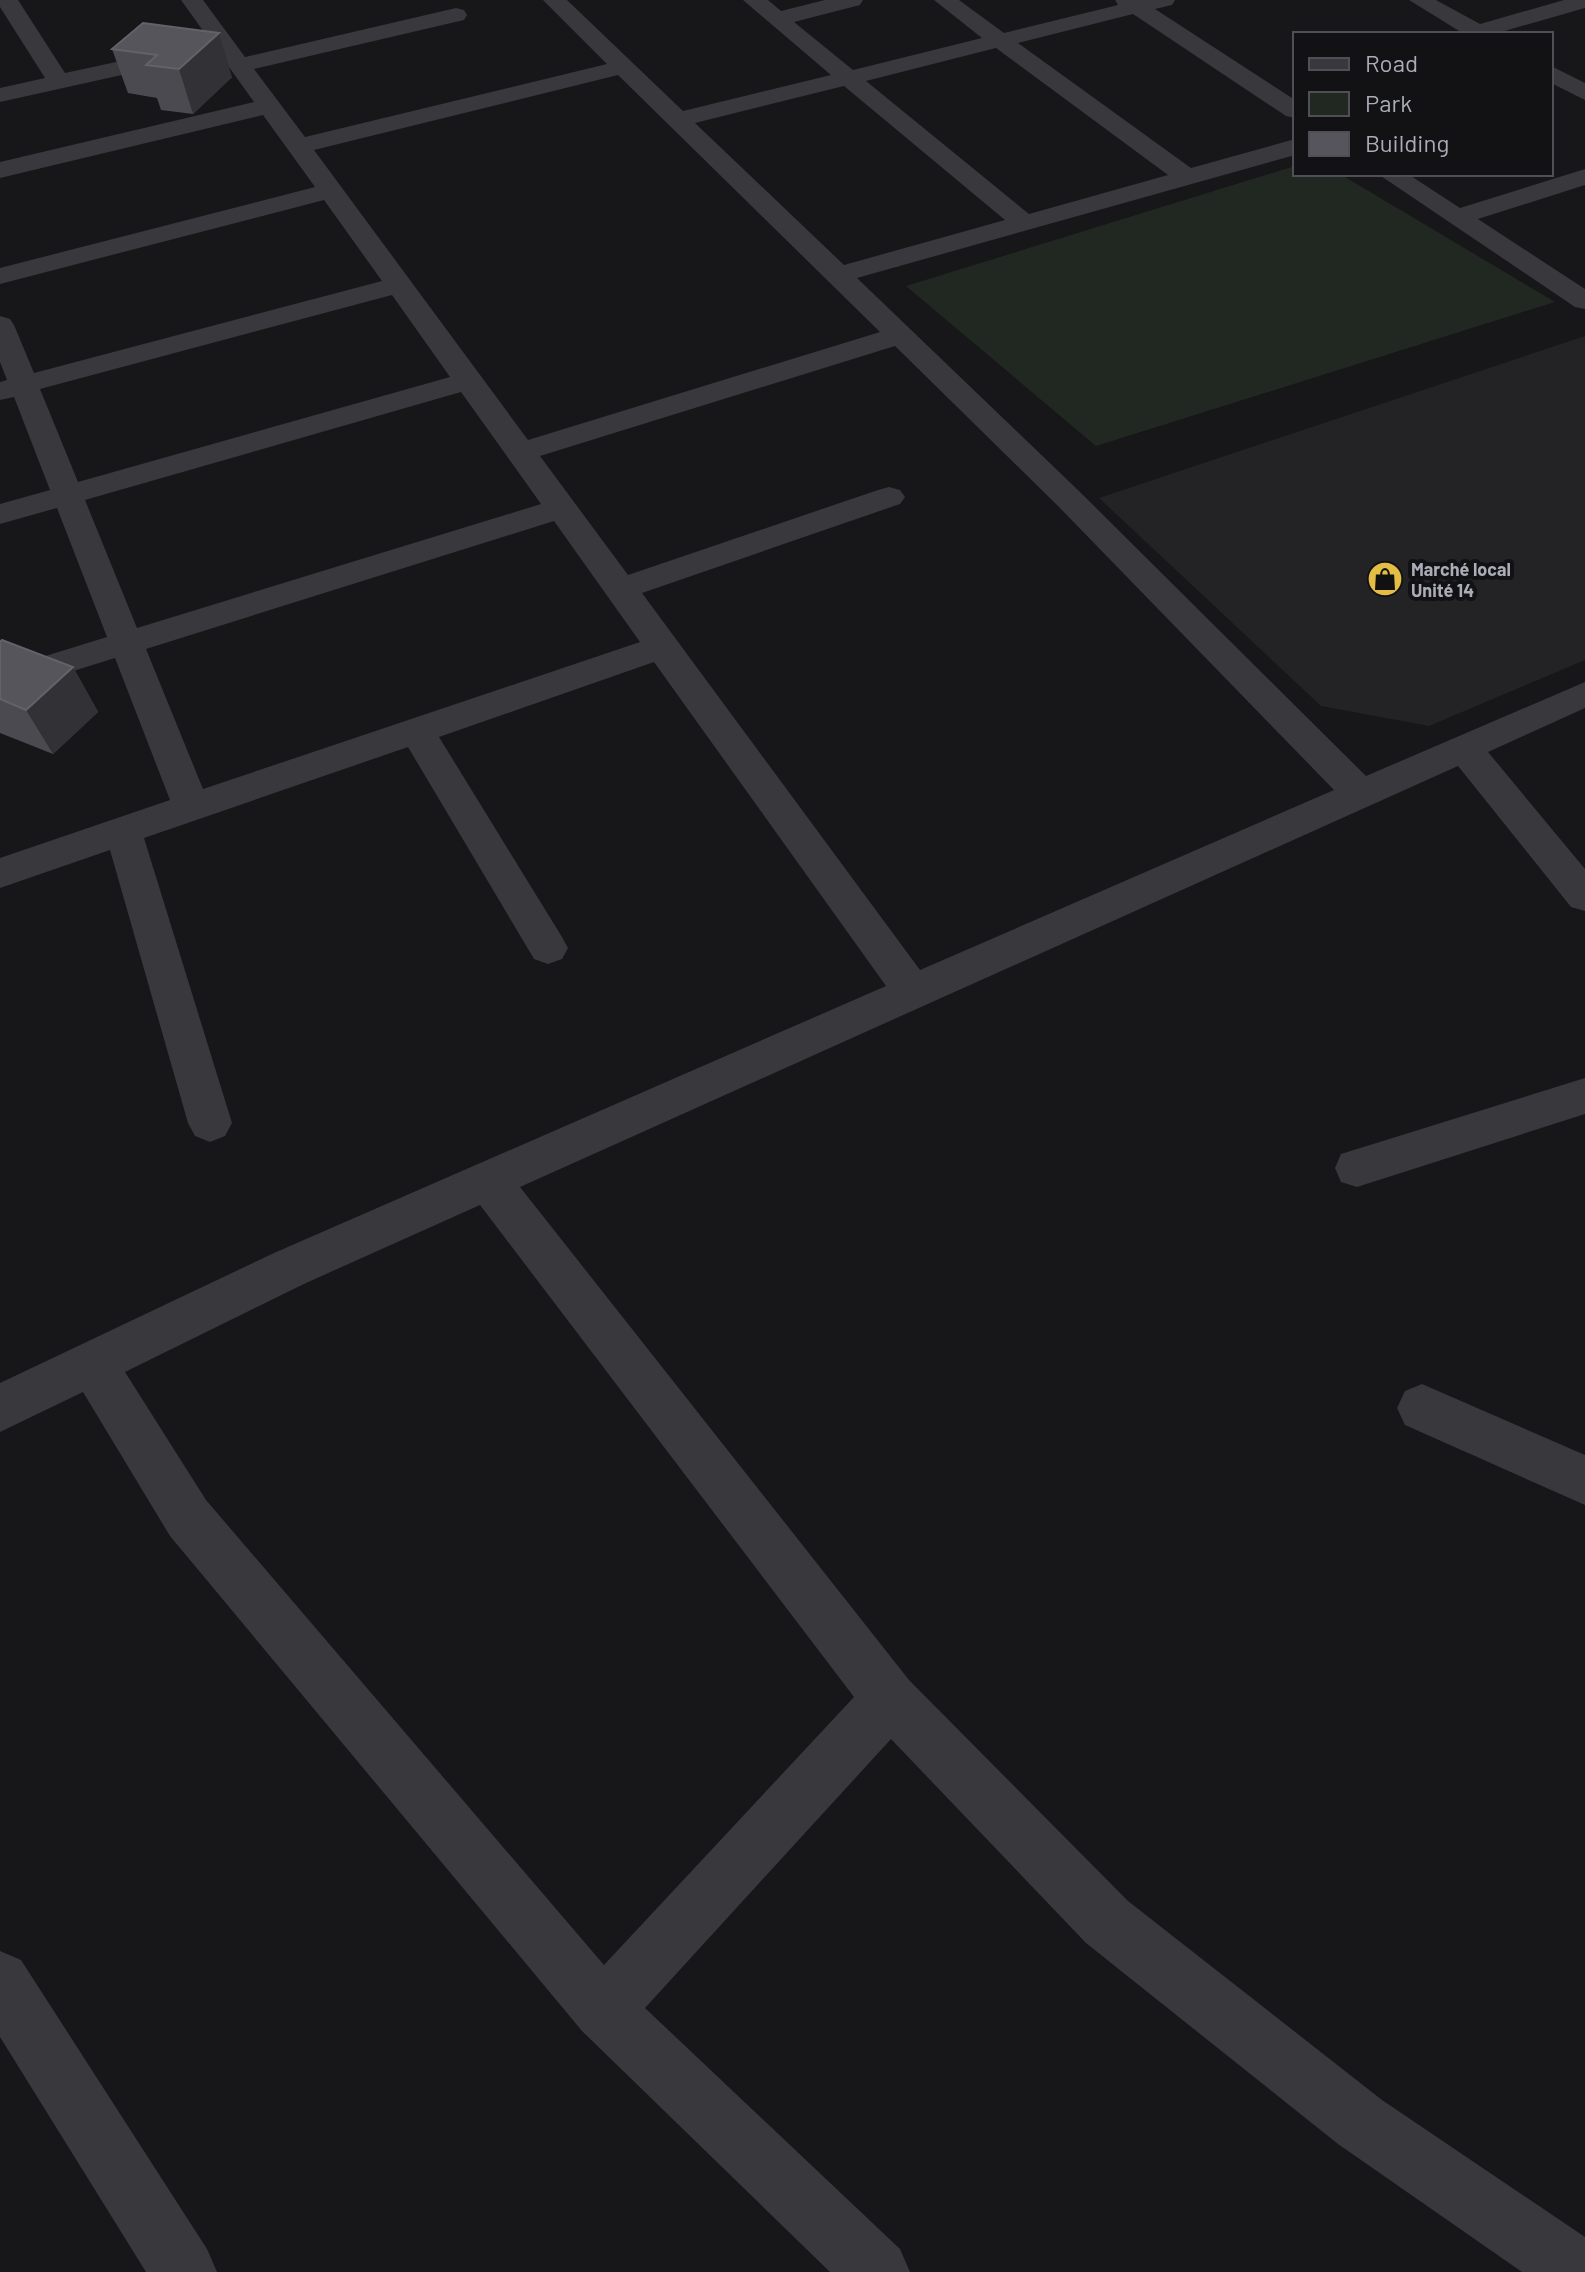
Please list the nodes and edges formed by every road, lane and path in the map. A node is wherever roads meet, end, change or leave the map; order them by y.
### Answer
1 (7, 0) edge
2 (192, 0) edge
3 (554, 0) edge
4 (754, 0) edge
5 (852, 0) edge
6 (945, 0) edge
7 (1164, 0) edge
8 (1420, 0) edge
9 (1585, 1) edge
10 (1132, 3) edge
11 (456, 15) dead end
12 (777, 19) junction
13 (1476, 32) edge
14 (1481, 32) edge
15 (1000, 40) junction
16 (232, 55) junction
17 (624, 67) junction
18 (95, 74) junction
19 (1553, 74) edge
20 (849, 79) junction
21 (59, 82) junction
22 (1585, 93) edge
23 (0, 95) edge
24 (269, 106) junction
25 (1293, 110) edge
26 (678, 120) junction
27 (131, 139) junction
28 (298, 146) junction
29 (1293, 148) edge
30 (0, 170) edge
31 (1394, 176) edge
32 (1187, 177) junction
33 (1585, 177) edge
34 (330, 191) junction
35 (1457, 217) junction
36 (1024, 223) junction
37 (839, 275) junction
38 (0, 276) edge
39 (399, 285) junction
40 (1585, 301) edge
41 (0, 325) edge
42 (901, 335) junction
43 (469, 381) junction
44 (12, 388) edge
45 (520, 452) junction
46 (68, 494) junction
47 (889, 497) dead end
48 (562, 508) junction
49 (0, 514) edge
50 (620, 589) junction
51 (126, 643) junction
52 (662, 647) junction
53 (0, 682) edge
54 (1585, 694) edge
55 (417, 731) junction
56 (1463, 747) junction
57 (1360, 793) junction
58 (192, 808) junction
59 (123, 831) junction
60 (1, 869) edge
61 (1585, 896) edge
62 (548, 948) dead end
63 (914, 993) junction
64 (1585, 1096) edge
65 (210, 1123) dead end
66 (1357, 1168) dead end
67 (488, 1180) junction
68 (92, 1363) junction
69 (0, 1408) edge
70 (1422, 1408) dead end
71 (1585, 1480) edge
72 (890, 1699) junction
73 (0, 1981) edge
74 (603, 2010) junction
75 (184, 2272) edge
76 (877, 2272) edge
77 (1579, 2272) edge

1 - 21 street
2 - 16 street
3 - 17 street
4 - 12 street
5 - 12 street
6 - 15 street
7 - 10 street
8 - 13 street
9 - 14 street
10 - 15 street
10 - 25 street
11 - 16 street
12 - 20 street
15 - 20 street
15 - 32 street
16 - 18 street
16 - 24 street
17 - 26 street
17 - 28 street
18 - 21 street
18 - 27 street
19 - 22 street
20 - 26 street
20 - 36 street
21 - 23 street
24 - 27 street
24 - 28 street
26 - 37 street
27 - 30 street
28 - 34 street
29 - 32 street
31 - 35 street
32 - 36 street
33 - 35 street
34 - 38 street
34 - 39 street
35 - 40 street
36 - 37 street
37 - 42 street
39 - 43 street
39 - 44 street
41 - 44 street
42 - 45 street
42 - 57 street
43 - 45 street
43 - 46 street
44 - 46 street
45 - 48 street
46 - 49 street
46 - 51 street
47 - 50 street
48 - 50 street
48 - 51 street
50 - 52 street
51 - 53 street
51 - 58 street
52 - 55 street
52 - 63 street
54 - 56 street
55 - 58 street
55 - 62 street
56 - 57 street
56 - 61 street
57 - 63 street
58 - 59 street
59 - 60 street
59 - 65 street
63 - 67 street
64 - 66 street
67 - 68 street
67 - 72 street
68 - 69 street
68 - 74 street
70 - 71 street
72 - 74 street
72 - 77 street
73 - 75 street
74 - 76 street

